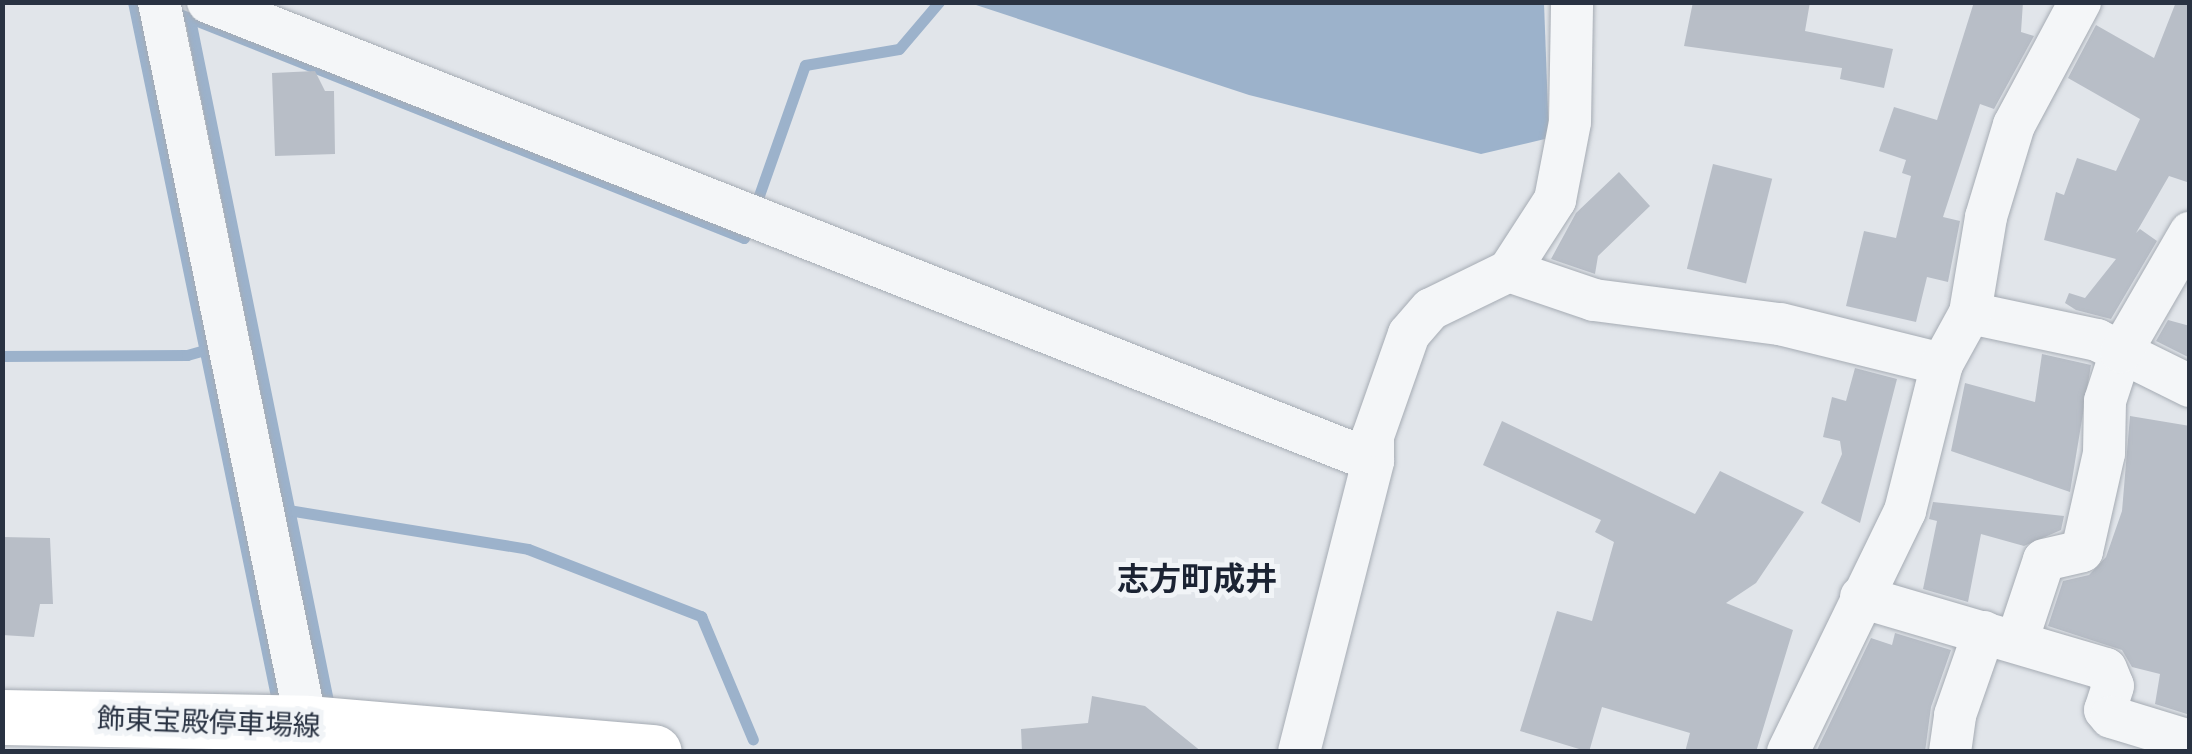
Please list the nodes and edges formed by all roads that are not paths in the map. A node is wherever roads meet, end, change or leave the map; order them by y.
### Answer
1 (160, 2) edge
2 (208, 2) edge
3 (1572, 2) edge
4 (2080, 2) edge
5 (2190, 233) edge
6 (1509, 271) junction
7 (1970, 313) junction
8 (2121, 352) junction
9 (1942, 364) junction
10 (2190, 386) edge
11 (1374, 461) junction
12 (1861, 596) junction
13 (2000, 637) junction
14 (2, 717) edge
15 (309, 737) edge
16 (2190, 740) edge
17 (654, 752) edge
18 (1299, 752) edge
19 (1788, 752) edge
20 (1950, 752) edge

1 - 15 street
2 - 11 street
3 - 6 street
4 - 7 street
5 - 8 street
6 - 9 street
6 - 11 street
7 - 8 street
7 - 9 street
8 - 10 street
8 - 13 street
9 - 12 street
11 - 18 street
12 - 13 street
12 - 19 street
13 - 16 street
13 - 20 street
14 - 15 main road, 飾東宝殿停車場線
15 - 17 main road, 飾東宝殿停車場線

